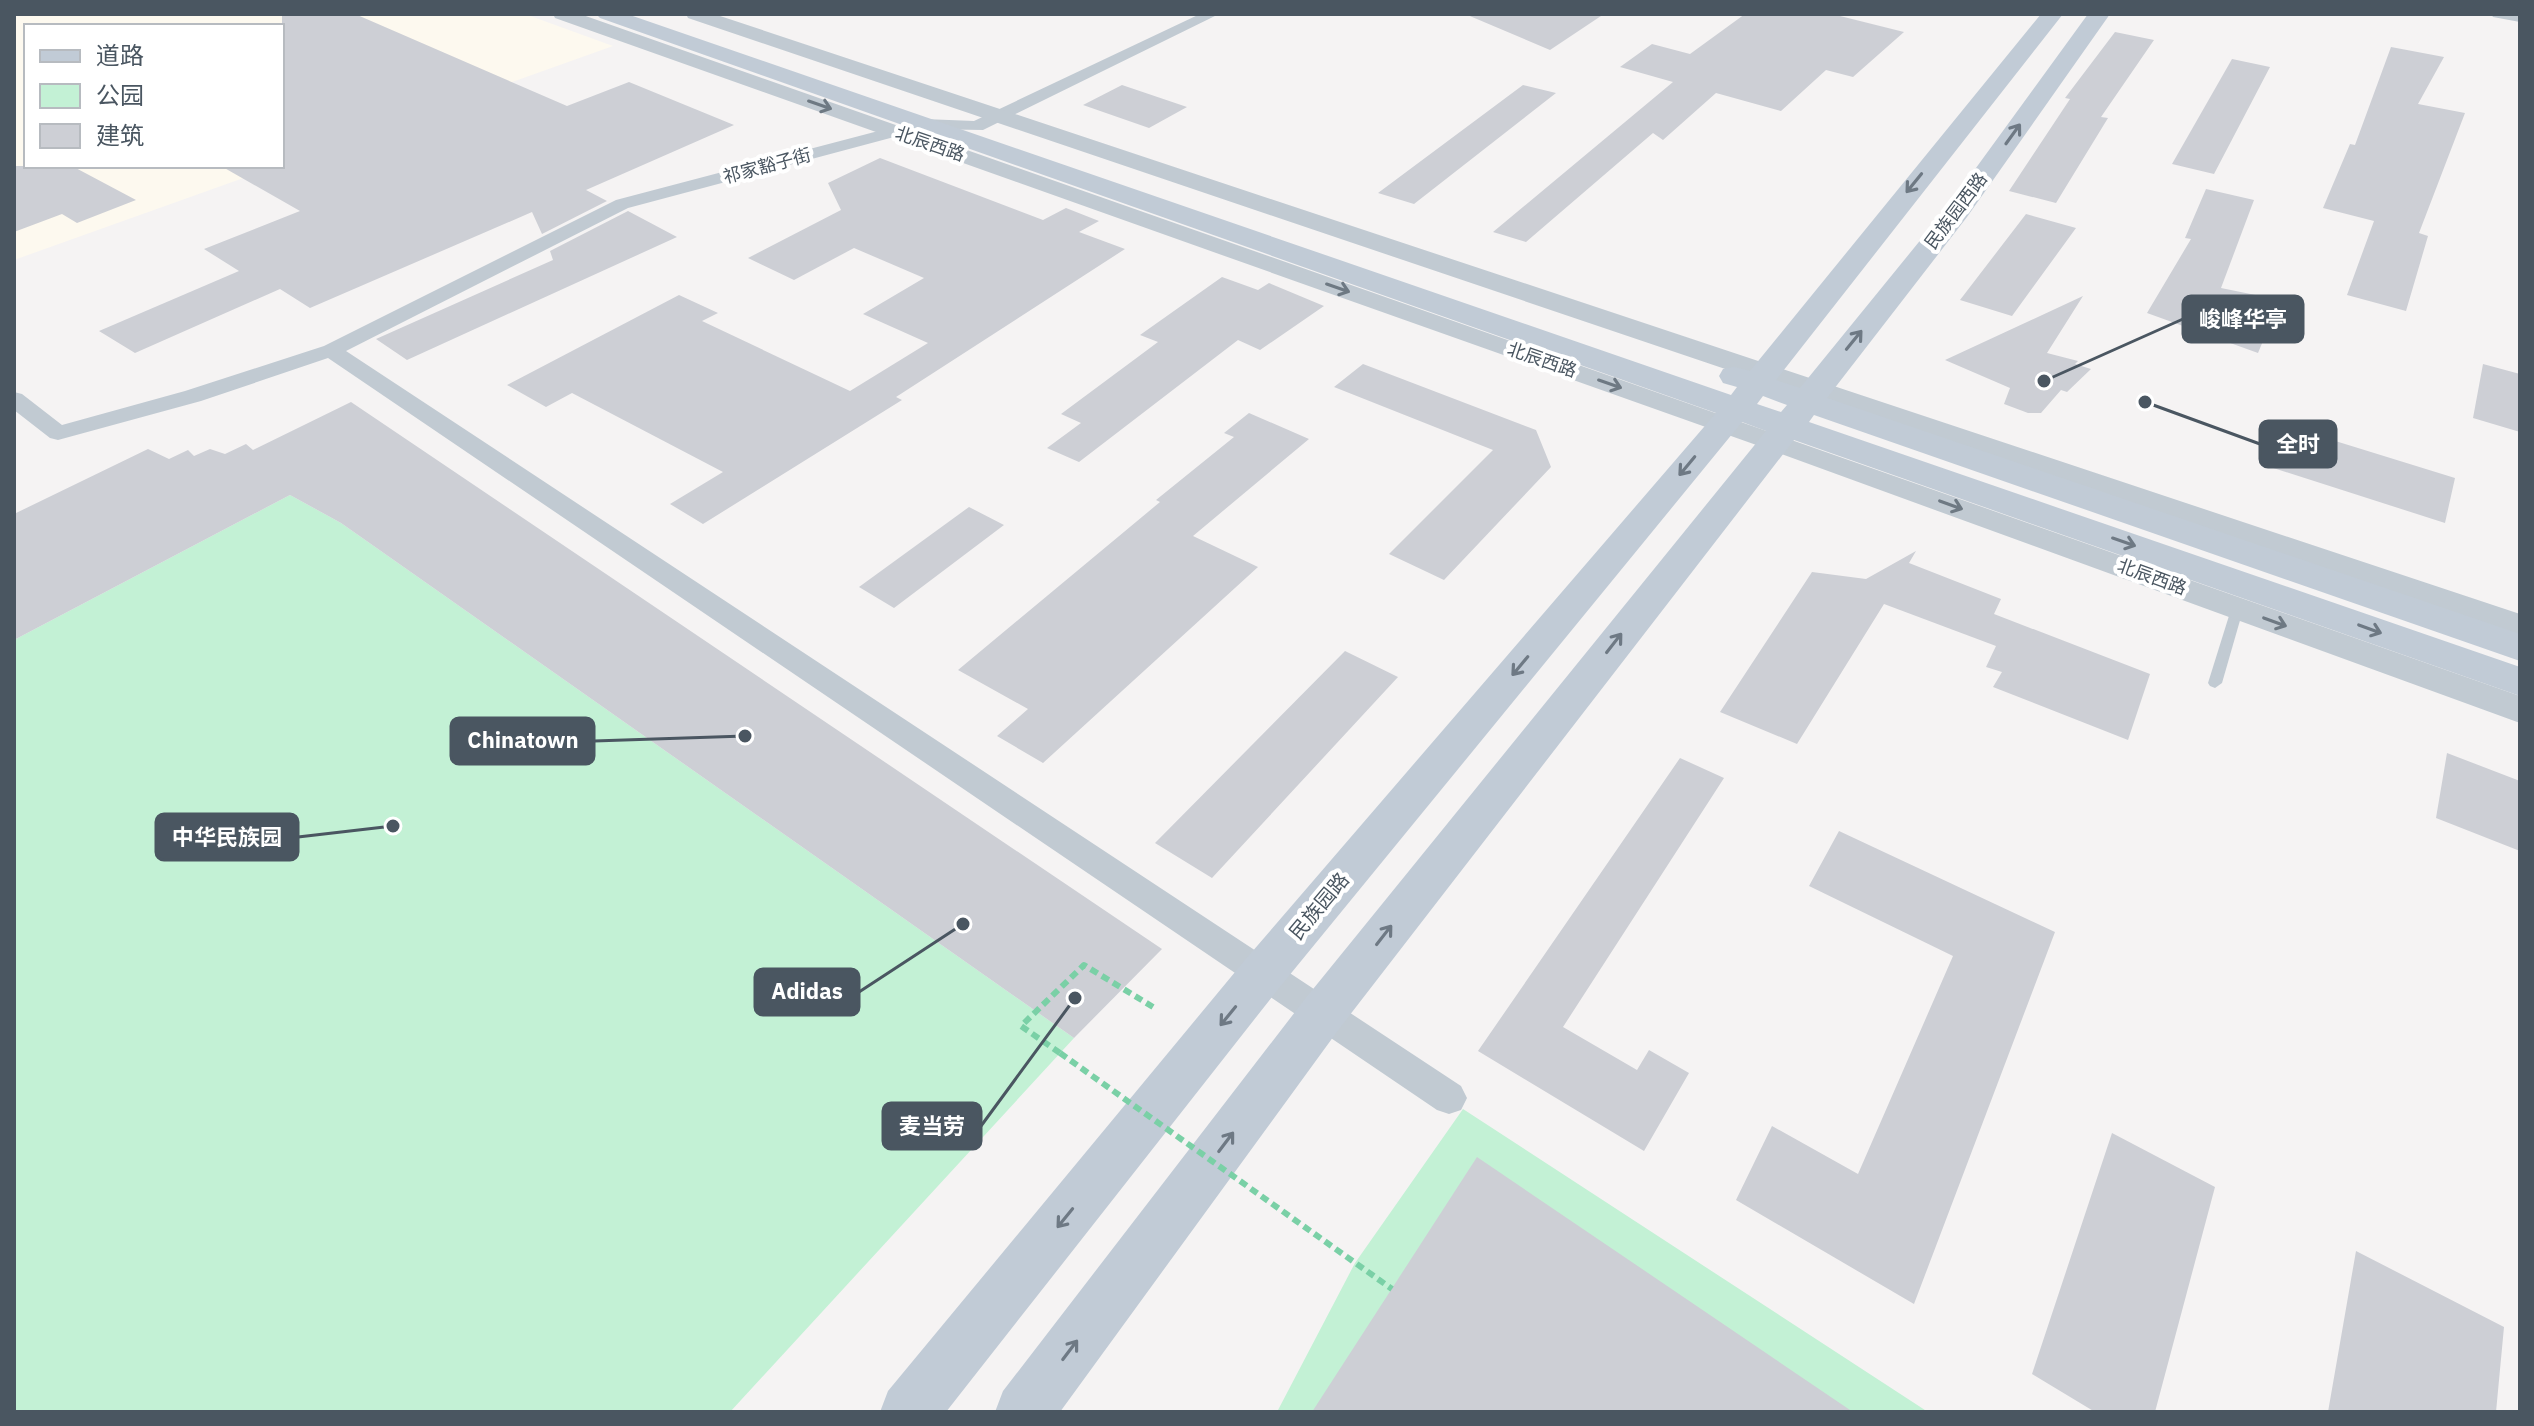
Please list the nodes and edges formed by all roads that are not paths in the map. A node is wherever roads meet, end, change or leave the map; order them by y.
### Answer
1 (562, 14) edge
2 (607, 14) edge
3 (648, 14) edge
4 (695, 14) edge
5 (1212, 14) edge
6 (2052, 14) edge
7 (2099, 14) edge
8 (2498, 14) edge
9 (2520, 18) edge
10 (986, 121) junction
11 (924, 124) junction
12 (895, 132) junction
13 (331, 350) junction
14 (1746, 397) junction
15 (14, 399) edge
16 (1795, 414) junction
17 (2208, 522) junction
18 (2318, 579) junction
19 (2241, 596) junction
20 (2520, 626) edge
21 (2520, 648) edge
22 (2520, 682) edge
23 (2215, 683) dead end
24 (2520, 710) edge
25 (1262, 974) junction
26 (1322, 1014) junction
27 (1449, 1098) dead end
28 (909, 1412) edge
29 (1024, 1412) edge

1 -> 12 street, 北辰西路
2 - 11 main road, 北辰西路
3 - 10 main road, 北辰西路
4 - 10 street, 北辰西路
5 - 10 street, 祁家豁子街
6 -> 14 main road
16 -> 7 main road, 民族园西路
8 - 9 street
10 - 11 street, 祁家豁子街
10 - 14 main road, 北辰西路
11 - 12 street, 祁家豁子街
11 - 14 main road, 北辰西路
12 - 13 street, 祁家豁子街
12 -> 14 street, 北辰西路
13 - 15 street, 祁家豁子街
13 - 25 street
14 - 16 main road, 北辰西路
14 - 16 street, 北辰西路
14 -> 25 main road, 民族园路
16 - 17 street, 北辰西路
16 - 18 main road, 北辰西路
16 -> 19 main road, 北辰西路
26 -> 16 main road
17 - 18 main road
17 - 20 street, 北辰西路
18 - 21 main road, 北辰西路
19 -> 22 main road, 北辰西路
19 - 23 lane
19 -> 24 street, 北辰西路
25 - 26 street
25 -> 28 main road, 民族园路
26 - 27 street
29 -> 26 main road

